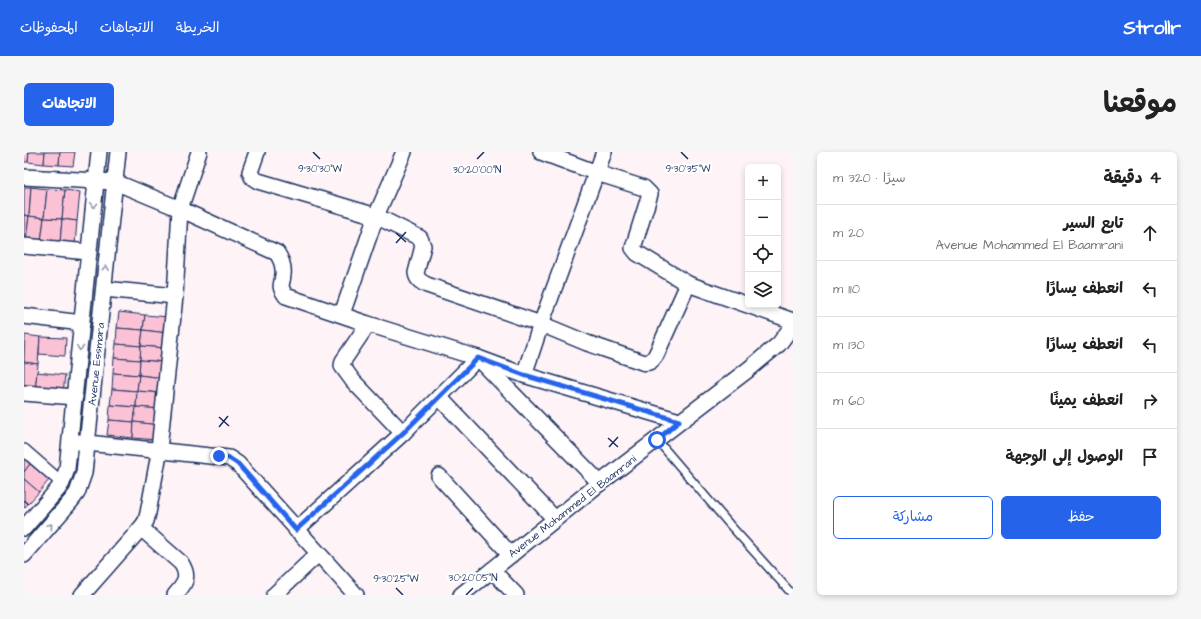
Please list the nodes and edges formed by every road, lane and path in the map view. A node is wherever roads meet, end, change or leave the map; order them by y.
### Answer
1 (99, 152) edge
2 (118, 152) edge
3 (199, 152) edge
4 (257, 152) edge
5 (404, 152) edge
6 (541, 152) edge
7 (604, 152) edge
8 (597, 173) junction
9 (24, 177) edge
10 (96, 180) junction
11 (115, 182) junction
12 (180, 209) junction
13 (376, 216) junction
14 (24, 246) edge
15 (89, 252) junction
16 (688, 284) junction
17 (104, 289) junction
18 (175, 296) junction
19 (342, 314) junction
20 (24, 316) edge
21 (793, 321) edge
22 (82, 323) junction
23 (368, 324) junction
24 (541, 324) junction
25 (793, 325) edge
26 (478, 358) junction
27 (524, 375) junction
28 (24, 393) edge
29 (75, 397) junction
30 (439, 397) junction
31 (679, 421) junction
32 (403, 433) junction
33 (657, 440) junction
34 (71, 441) junction
35 (88, 443) junction
36 (24, 450) edge
37 (159, 450) junction
38 (439, 476) dead end
39 (62, 483) junction
40 (600, 483) junction
41 (555, 519) junction
42 (24, 528) edge
43 (141, 528) junction
44 (296, 530) junction
45 (318, 554) junction
46 (24, 555) edge
47 (511, 555) junction
48 (492, 570) junction
49 (793, 594) edge
50 (82, 595) edge
51 (175, 595) edge
52 (274, 595) edge
53 (356, 595) edge
54 (461, 595) edge
55 (516, 595) edge

1 - 10 street, Avenue Essmara
2 - 11 street, Avenue Essmara
3 - 12 street
4 - 13 street
5 - 13 street
6 - 8 street
7 - 8 street
8 - 16 street
8 - 24 street
9 - 10 street
10 - 11 street
10 -> 15 street, Avenue Essmara
11 - 12 street
17 -> 11 street, Avenue Essmara
12 - 18 street
12 - 19 street
13 - 19 street
13 - 24 street
14 - 15 street
15 - 22 street, Avenue Essmara
16 - 21 street
16 - 24 street
17 - 18 street
17 - 35 street, Avenue Essmara
18 - 37 street
19 - 23 street
20 - 22 street
22 -> 29 street, Avenue Essmara
23 - 26 street
23 - 32 street
24 - 27 street
25 - 31 street, Avenue Mohammed El Baamrani
26 - 27 street
26 - 30 street
26 - 40 street
27 - 31 street
28 - 29 street
29 - 34 street, Avenue Essmara
30 - 32 street
30 - 41 street
31 - 33 street, Avenue Mohammed El Baamrani
32 - 44 street
33 - 40 street, Avenue Mohammed El Baamrani
33 - 49 lane
34 - 35 street
34 - 39 street, Avenue Essmara
35 - 37 street
46 -> 35 street, Avenue Essmara
36 - 39 street
37 - 43 street
37 - 44 street
38 - 47 street
39 - 42 street, Avenue Essmara
40 - 41 street, Avenue Mohammed El Baamrani
41 - 47 street, Avenue Mohammed El Baamrani
43 - 50 street
43 - 51 street
44 - 45 street
45 - 52 street
45 - 53 street
47 - 48 street, Avenue Mohammed El Baamrani
48 - 54 street, Avenue Mohammed El Baamrani
48 - 55 street

